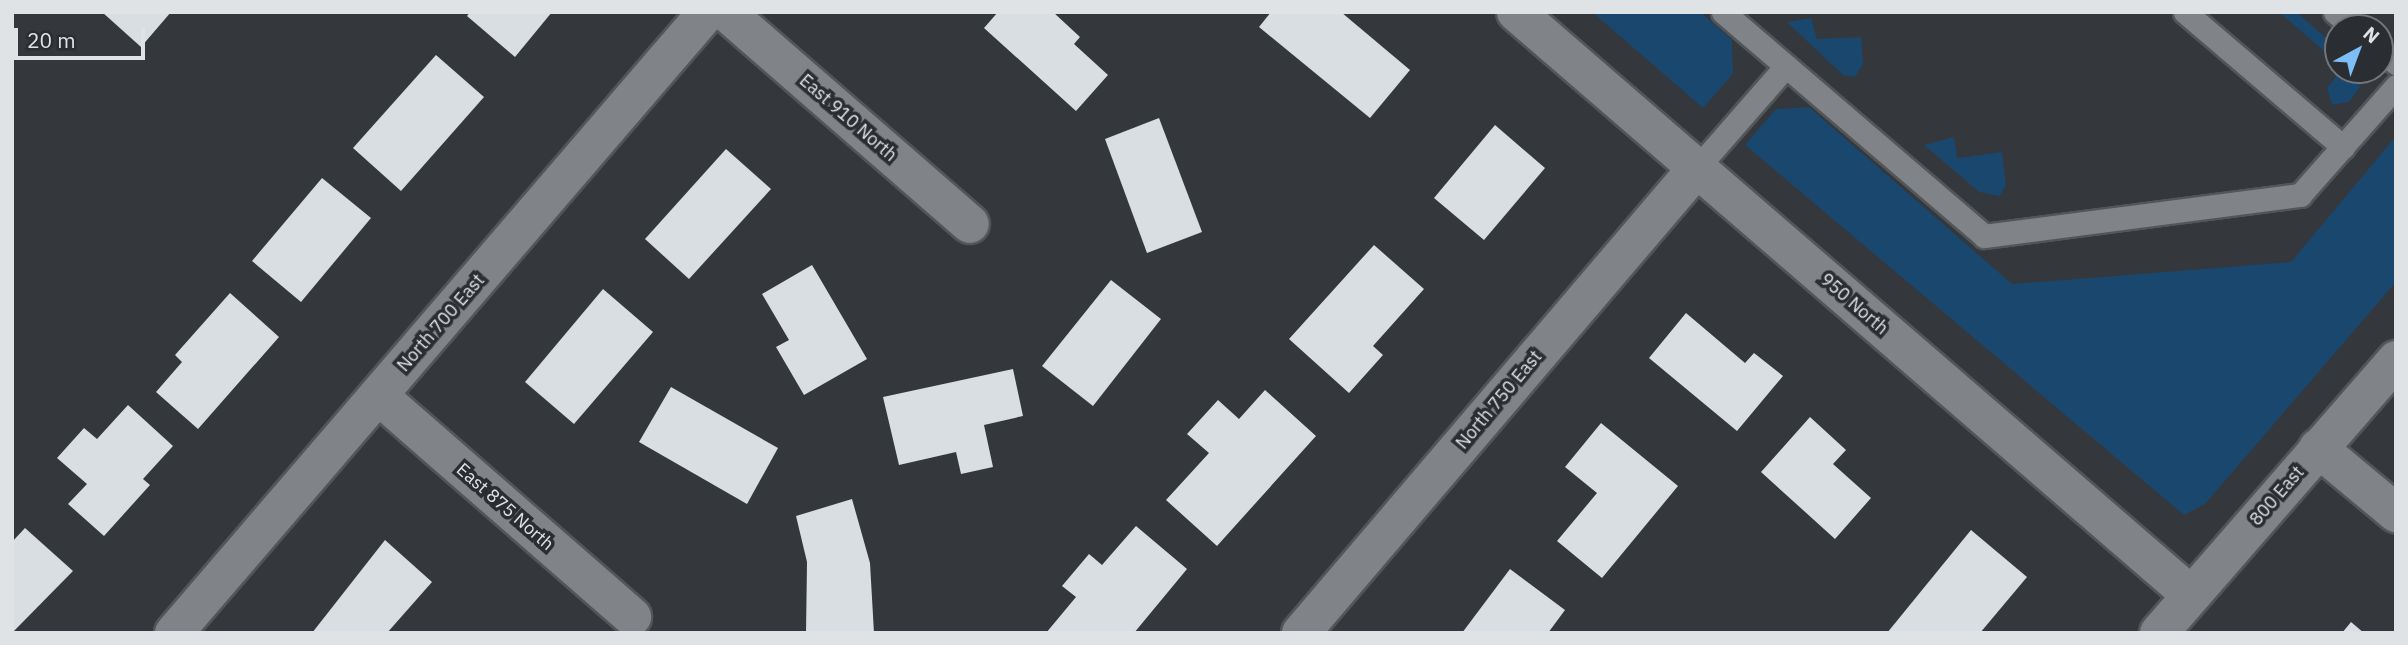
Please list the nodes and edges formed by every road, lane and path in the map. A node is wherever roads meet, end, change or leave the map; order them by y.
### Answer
1 (707, 12) edge
2 (726, 12) edge
3 (1517, 12) edge
4 (1723, 12) edge
5 (2185, 12) edge
6 (1786, 66) junction
7 (2396, 86) edge
8 (2343, 147) junction
9 (1697, 168) junction
10 (970, 224) dead end
11 (2396, 360) edge
12 (379, 396) junction
13 (2318, 448) junction
14 (2396, 513) edge
15 (2191, 595) junction
16 (632, 617) dead end
17 (174, 633) edge
18 (1301, 633) edge
19 (2159, 633) edge

1 - 12 street, North 700 East
2 - 10 street, East 910 North
3 - 9 street, 950 North
4 - 6 lane
5 - 8 lane
6 - 8 lane
6 - 9 lane
7 - 8 lane
9 - 15 street, 950 North
9 - 18 street, North 750 East
11 - 13 street, 800 East
12 - 16 street, East 875 North
12 - 17 street, North 700 East
13 - 14 street
13 - 15 street, 800 East
15 - 19 street, 800 East

